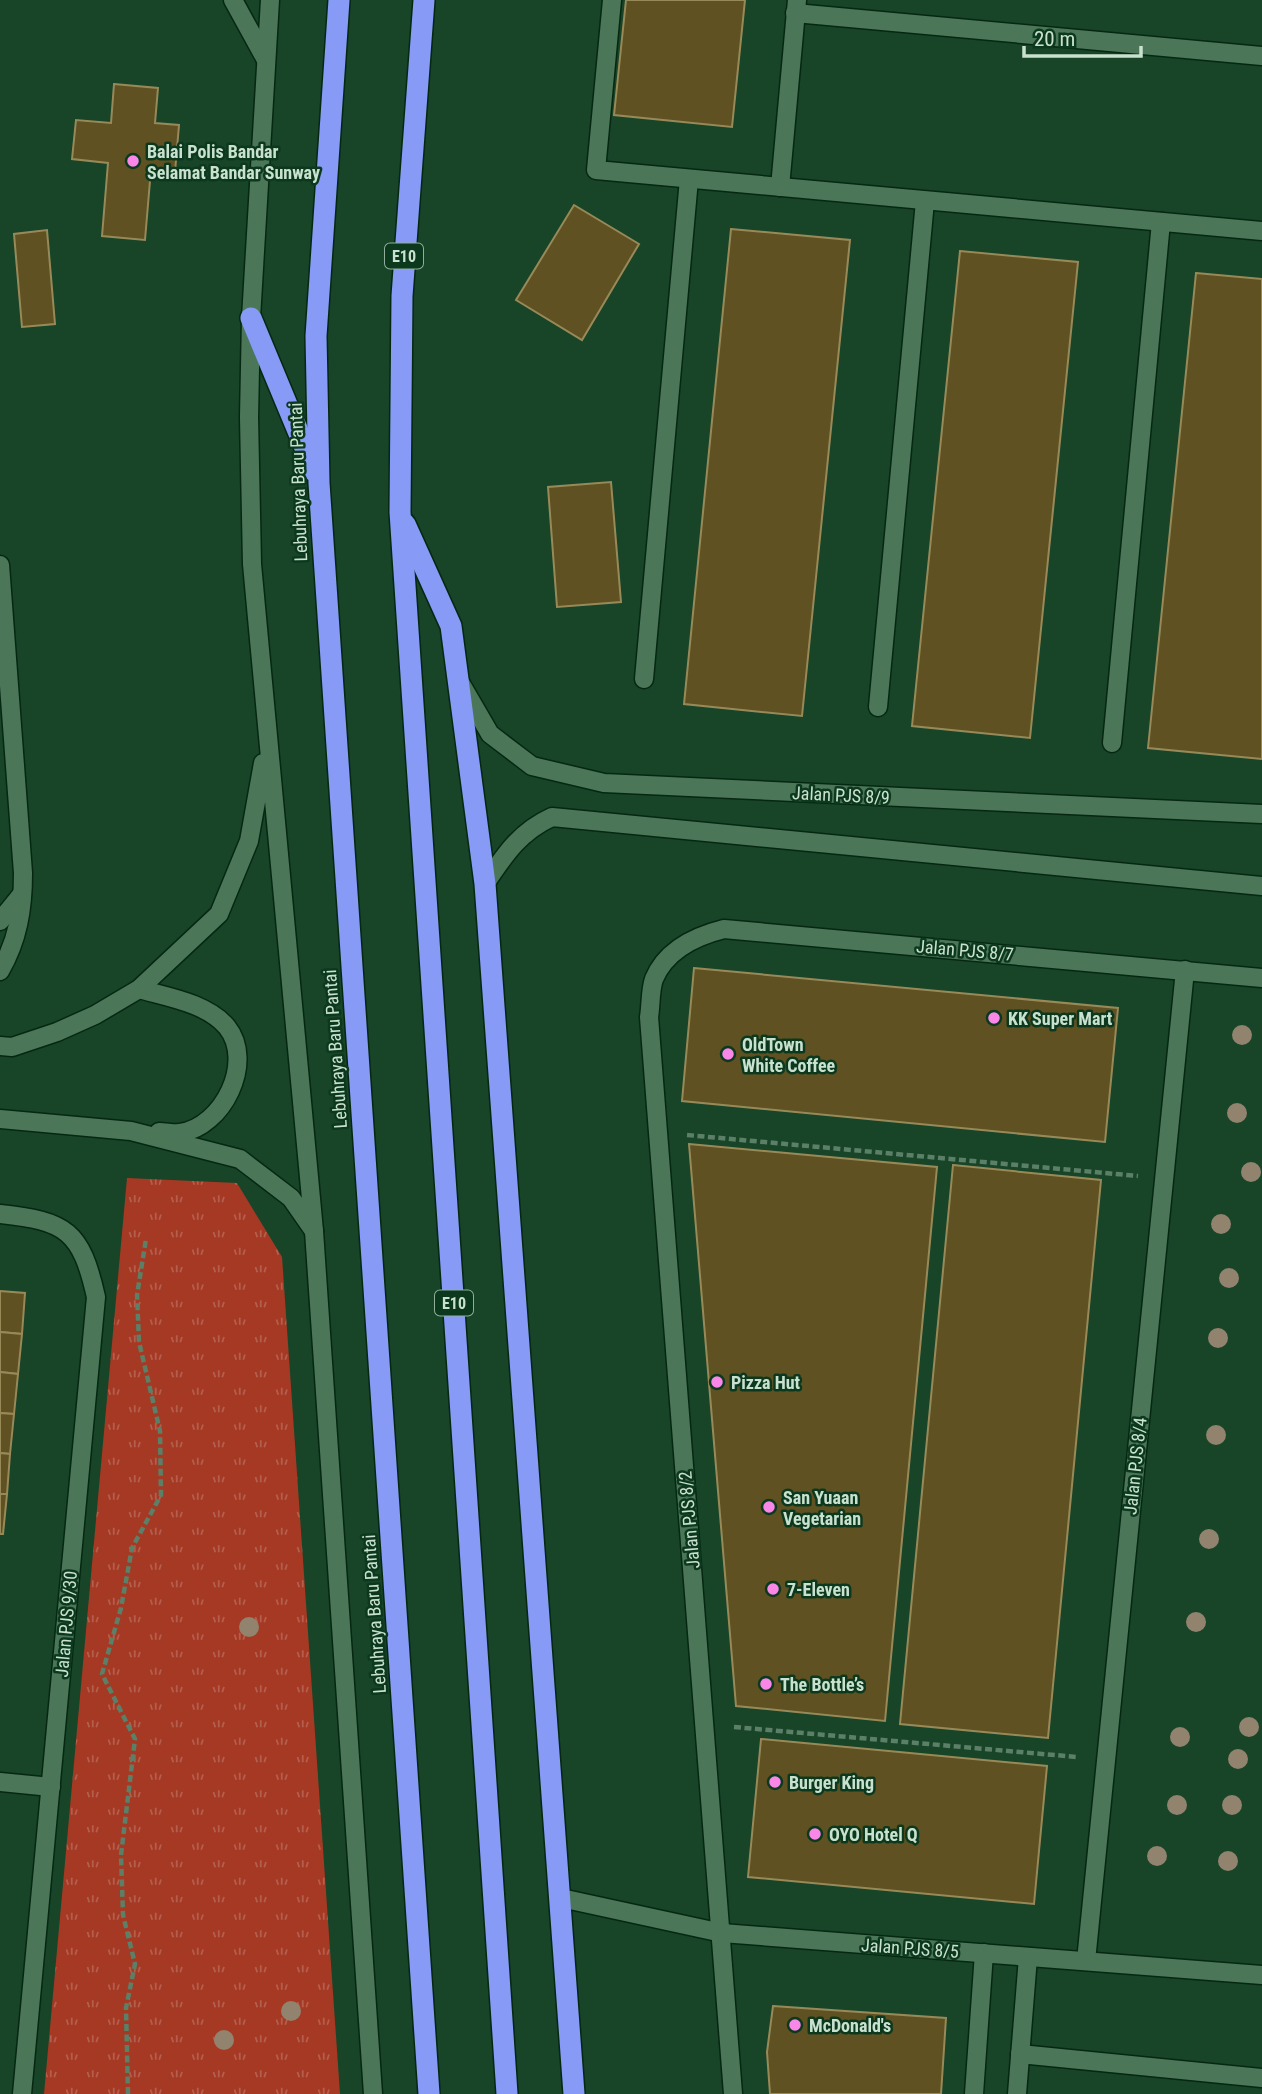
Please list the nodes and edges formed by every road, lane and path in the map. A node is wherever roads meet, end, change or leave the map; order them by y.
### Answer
1 (233, 0) edge
2 (270, 0) edge
3 (339, 0) edge
4 (424, 0) edge
5 (612, 0) edge
6 (796, 6) edge
7 (1262, 56) edge
8 (265, 60) junction
9 (689, 179) junction
10 (779, 187) junction
11 (925, 201) junction
12 (1161, 222) junction
13 (1262, 231) edge
14 (251, 318) junction
15 (319, 484) junction
16 (400, 512) junction
17 (0, 565) edge
18 (643, 679) dead end
19 (460, 684) junction
20 (878, 707) dead end
21 (267, 739) junction
22 (1112, 743) dead end
23 (7, 752) edge
24 (1262, 814) edge
25 (485, 884) junction
26 (1262, 886) edge
27 (23, 892) junction
28 (0, 921) edge
29 (674, 952) joint
30 (1185, 970) junction
31 (0, 971) edge
32 (1262, 978) edge
33 (139, 989) junction
34 (0, 1046) edge
35 (0, 1119) edge
36 (131, 1131) junction
37 (658, 1132) junction
38 (1164, 1178) junction
39 (0, 1214) edge
40 (314, 1231) junction
41 (146, 1239) dead end
42 (705, 1724) junction
43 (1106, 1760) junction
44 (0, 1782) edge
45 (51, 1787) junction
46 (561, 1898) junction
47 (722, 1933) junction
48 (984, 1954) junction
49 (1028, 1957) junction
50 (1086, 1961) junction
51 (1262, 1975) edge
52 (1020, 2054) junction
53 (1262, 2078) edge
54 (22, 2094) edge
55 (128, 2094) edge
56 (373, 2094) edge
57 (429, 2094) edge
58 (507, 2094) edge
59 (574, 2094) edge
60 (733, 2094) edge
61 (974, 2094) edge
62 (1017, 2094) edge

1 - 8 street
2 - 8 street
3 - 15 highway, Lebuhraya Baru Pantai
4 - 16 highway, E10
5 - 9 street
6 - 7 street
6 - 10 street
8 - 14 street
9 - 10 street
9 - 18 street
10 - 11 street
11 - 12 street
11 - 20 street
12 - 13 street
12 - 22 street
14 - 15 highway
14 - 21 street
15 - 57 highway, Lebuhraya Baru Pantai
16 - 19 highway
16 - 58 highway, E10
17 - 23 street
19 - 24 street, Jalan PJS 8/9
19 - 25 highway
21 - 33 street
21 - 40 street
23 - 27 street
25 - 26 street
25 - 46 highway
27 - 28 street
27 - 31 street
29 - 30 street, Jalan PJS 8/7
29 - 37 street, Jalan PJS 8/2
30 - 32 street, Jalan PJS 8/7
30 - 38 street, Jalan PJS 8/4
33 - 34 street
33 - 36 street
35 - 36 street
36 - 40 street
37 - 38 path
37 - 42 street, Jalan PJS 8/2
38 - 43 street, Jalan PJS 8/4
39 - 45 street, Jalan PJS 9/30
40 - 56 street
41 - 55 path
42 - 43 path
42 - 47 street, Jalan PJS 8/2
43 - 50 street, Jalan PJS 8/4
44 - 45 street
45 - 54 street, Jalan PJS 9/30
46 - 47 street, Jalan PJS 8/5
46 - 59 highway
47 - 48 street, Jalan PJS 8/5
47 - 60 street, Jalan PJS 8/2
48 - 49 street, Jalan PJS 8/5
48 - 61 street
49 - 50 street, Jalan PJS 8/5
49 - 52 street
50 - 51 street, Jalan PJS 8/5
52 - 53 street
52 - 62 street

